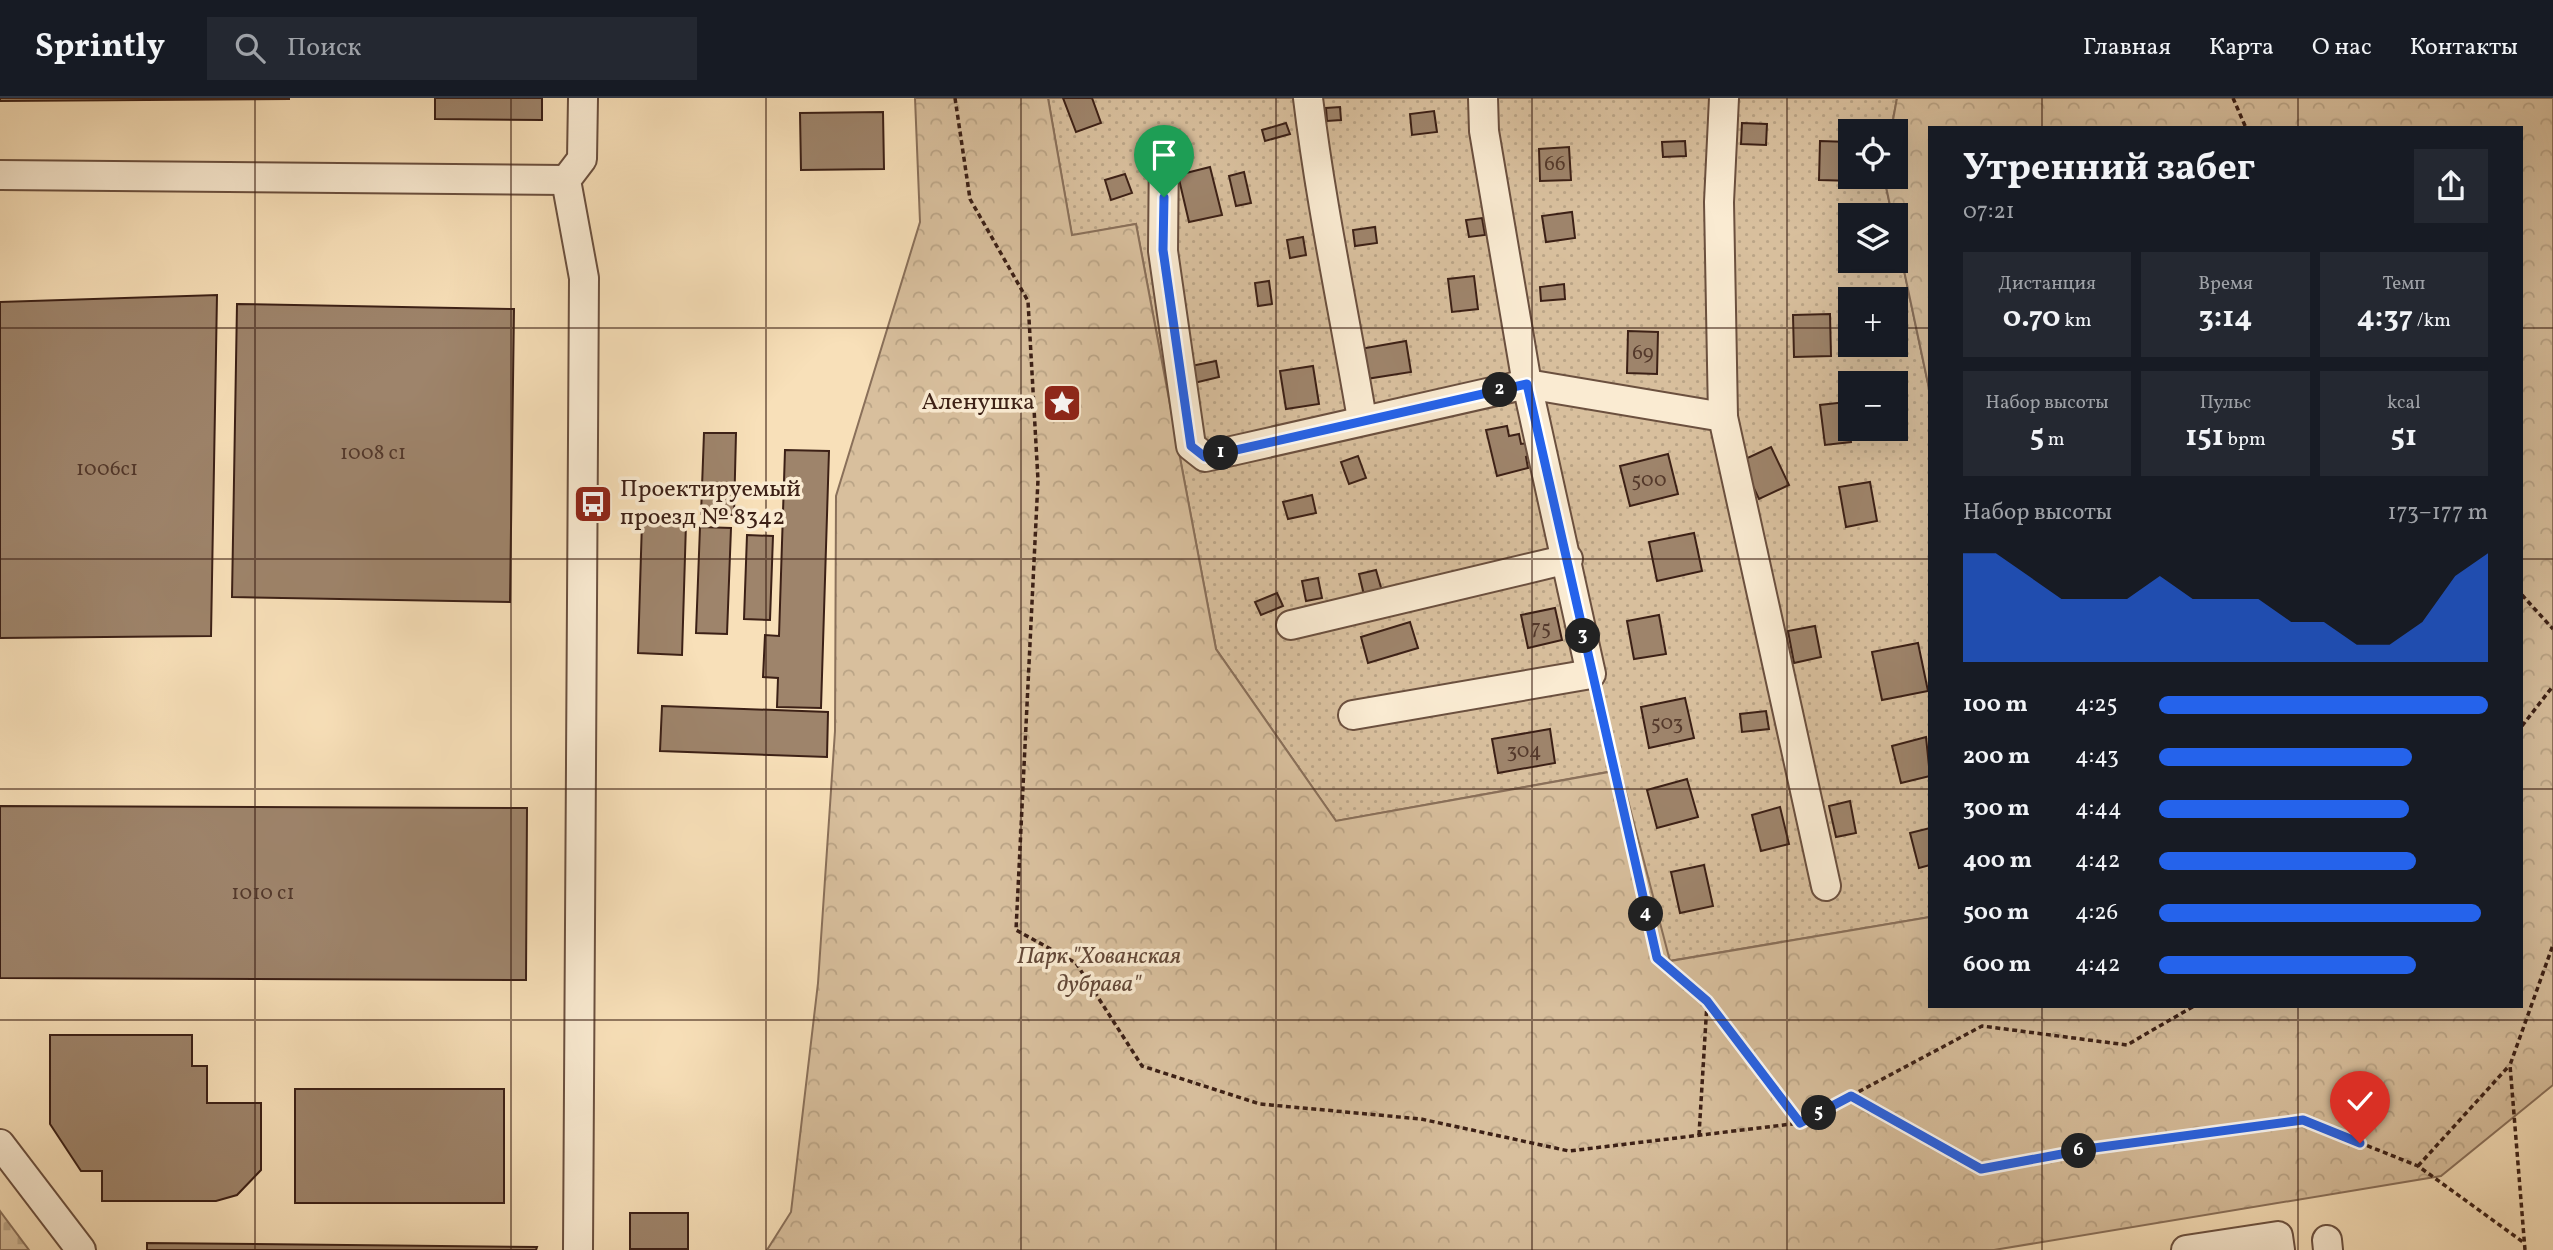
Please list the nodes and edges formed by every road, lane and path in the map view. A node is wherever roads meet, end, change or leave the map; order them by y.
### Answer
1 (583, 98) edge
2 (955, 98) edge
3 (1308, 98) edge
4 (1483, 98) edge
5 (1724, 98) edge
6 (2233, 98) edge
7 (2245, 126) edge
8 (1164, 144) dead end
9 (0, 175) edge
10 (566, 180) junction
11 (1527, 384) junction
12 (1723, 417) junction
13 (1362, 419) junction
14 (1568, 559) junction
15 (2523, 596) edge
16 (1291, 625) dead end
17 (2553, 629) edge
18 (1591, 674) junction
19 (2553, 686) edge
20 (1353, 715) dead end
21 (2523, 725) edge
22 (1826, 886) dead end
23 (2553, 945) edge
24 (1707, 1001) junction
25 (2190, 1008) edge
26 (2510, 1065) junction
27 (1851, 1096) junction
28 (1800, 1123) junction
29 (1699, 1135) junction
30 (0, 1144) edge
31 (2418, 1166) junction
32 (2523, 1242) junction
33 (81, 1250) edge
34 (578, 1250) edge
35 (2186, 1250) edge
36 (2280, 1250) edge
37 (2525, 1250) edge

1 - 10 street
2 - 29 path
3 - 13 street
4 - 11 street
5 - 12 street
6 - 7 path
8 - 13 street
9 - 10 street
10 - 34 street
11 - 12 street
11 - 13 street
11 - 14 street
12 - 22 street
14 - 16 street
14 - 18 street
15 - 17 path
18 - 20 street
18 - 24 path
19 - 21 path
23 - 26 path
24 - 28 path
24 - 29 path
25 - 27 path
26 - 31 path
26 - 32 path
27 - 28 path
27 - 31 path
28 - 29 path
30 - 33 street
31 - 32 path
32 - 37 path
35 - 36 street

